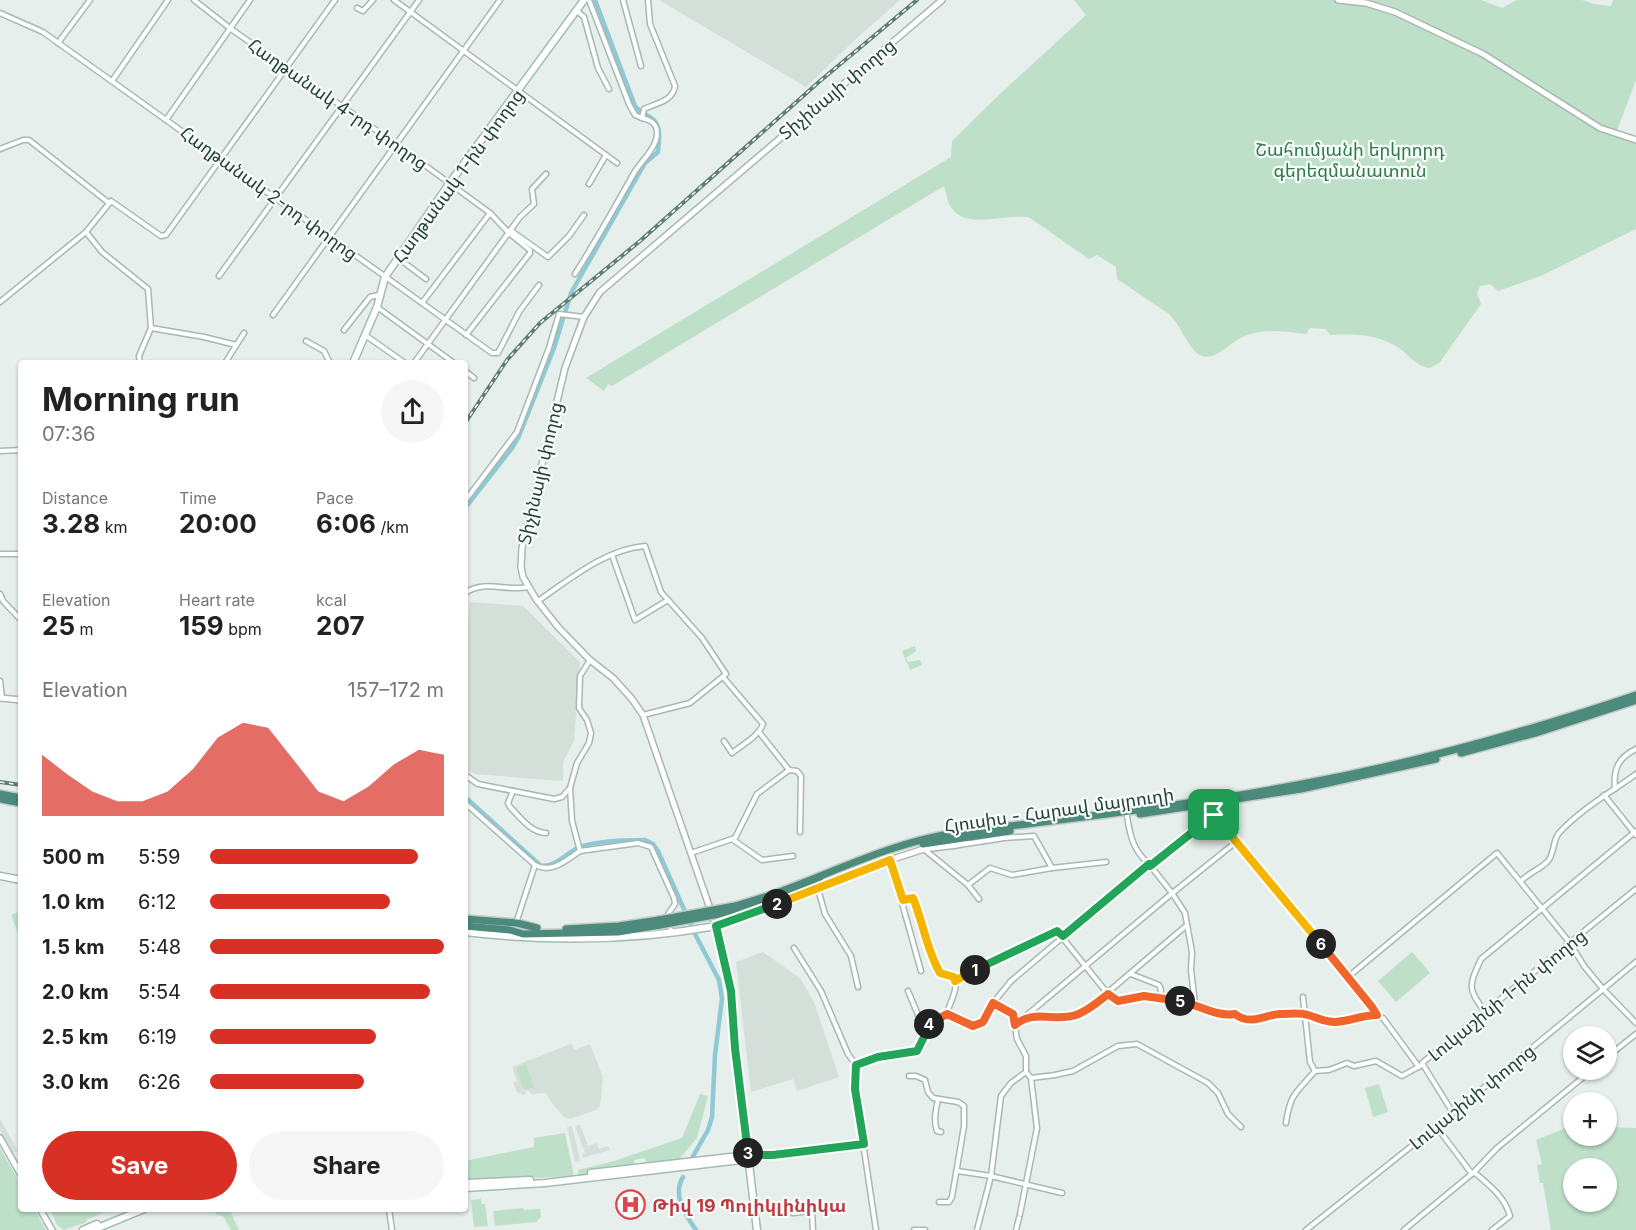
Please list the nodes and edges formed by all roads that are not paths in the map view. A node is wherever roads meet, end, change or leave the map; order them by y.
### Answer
1 (90, 0) edge
2 (168, 0) edge
3 (194, 0) edge
4 (250, 0) edge
5 (335, 0) edge
6 (373, 0) edge
7 (394, 0) edge
8 (419, 0) edge
9 (500, 0) edge
10 (584, 0) edge
11 (589, 0) edge
12 (624, 0) edge
13 (648, 0) edge
14 (942, 0) edge
15 (1338, 0) edge
16 (357, 8) dead end
17 (577, 11) junction
18 (0, 12) edge
19 (410, 12) junction
20 (231, 29) junction
21 (58, 43) junction
22 (464, 51) junction
23 (641, 66) dead end
24 (288, 69) junction
25 (112, 81) junction
26 (609, 89) dead end
27 (518, 92) junction
28 (342, 106) junction
29 (642, 115) junction
30 (166, 120) junction
31 (1636, 140) edge
32 (396, 144) junction
33 (0, 149) edge
34 (606, 155) junction
35 (222, 159) junction
36 (617, 163) dead end
37 (546, 174) dead end
38 (449, 184) junction
39 (589, 184) dead end
40 (276, 197) junction
41 (111, 202) junction
42 (490, 213) junction
43 (584, 215) dead end
44 (509, 231) junction
45 (86, 232) junction
46 (329, 237) junction
47 (398, 258) junction
48 (575, 274) dead end
49 (219, 276) dead end
50 (385, 277) junction
51 (426, 279) dead end
52 (538, 285) dead end
53 (379, 295) junction
54 (0, 302) edge
55 (422, 303) junction
56 (376, 307) junction
57 (273, 315) dead end
58 (584, 317) junction
59 (443, 320) junction
60 (151, 328) junction
61 (344, 330) dead end
62 (244, 333) dead end
63 (364, 334) junction
64 (466, 335) junction
65 (306, 341) dead end
66 (236, 345) junction
67 (427, 345) junction
68 (140, 360) edge
69 (227, 360) edge
70 (328, 360) edge
71 (356, 360) edge
72 (401, 360) edge
73 (416, 360) edge
74 (450, 360) edge
75 (468, 373) edge
76 (474, 378) dead end
77 (18, 450) edge
78 (0, 451) edge
79 (468, 497) edge
80 (0, 554) edge
81 (18, 554) edge
82 (612, 555) junction
83 (528, 587) junction
84 (468, 591) edge
85 (0, 594) edge
86 (668, 600) junction
87 (537, 601) junction
88 (18, 617) edge
89 (590, 660) junction
90 (723, 677) junction
91 (0, 681) edge
92 (1636, 695) edge
93 (1, 698) edge
94 (18, 700) edge
95 (1636, 700) edge
96 (643, 715) junction
97 (759, 732) junction
98 (724, 741) dead end
99 (1636, 749) edge
100 (789, 770) junction
101 (1636, 774) edge
102 (468, 777) edge
103 (570, 788) junction
104 (1615, 790) junction
105 (513, 791) junction
106 (0, 794) edge
107 (1604, 795) junction
108 (18, 797) edge
109 (0, 799) edge
110 (1232, 801) junction
111 (18, 802) edge
112 (468, 806) edge
113 (1188, 808) junction
114 (1214, 814) junction
115 (1127, 816) junction
116 (800, 832) dead end
117 (546, 833) dead end
118 (1635, 833) edge
119 (988, 834) junction
120 (732, 839) junction
121 (931, 842) junction
122 (1236, 842) junction
123 (957, 845) junction
124 (579, 848) junction
125 (924, 849) junction
126 (691, 853) junction
127 (793, 856) dead end
128 (890, 860) junction
129 (1106, 862) dead end
130 (535, 865) junction
131 (1150, 865) junction
132 (1052, 868) junction
133 (0, 876) edge
134 (18, 879) edge
135 (1521, 881) junction
136 (968, 885) junction
137 (818, 889) junction
138 (1636, 890) edge
139 (1172, 893) junction
140 (770, 898) junction
141 (980, 899) dead end
142 (903, 900) junction
143 (1540, 909) junction
144 (468, 919) edge
145 (517, 920) dead end
146 (660, 923) junction
147 (1187, 925) junction
148 (468, 926) edge
149 (716, 926) junction
150 (537, 928) junction
151 (468, 932) edge
152 (671, 933) junction
153 (516, 935) junction
154 (1063, 936) junction
155 (1570, 943) junction
156 (794, 948) dead end
157 (1636, 962) edge
158 (1085, 965) junction
159 (921, 971) dead end
160 (1131, 974) junction
161 (1348, 977) junction
162 (955, 981) junction
163 (858, 987) dead end
164 (1603, 989) junction
165 (908, 991) dead end
166 (1108, 994) junction
167 (1160, 997) junction
168 (1303, 997) dead end
169 (993, 1003) junction
170 (1195, 1004) junction
171 (1485, 1012) junction
172 (947, 1014) junction
173 (1303, 1014) junction
174 (1377, 1015) junction
175 (1023, 1017) junction
176 (1636, 1023) edge
177 (1015, 1025) junction
178 (923, 1026) junction
179 (1636, 1034) edge
180 (1617, 1049) edge
181 (856, 1065) junction
182 (1421, 1065) junction
183 (1315, 1071) junction
184 (1026, 1072) junction
185 (909, 1076) dead end
186 (1032, 1078) junction
187 (1581, 1080) edge
188 (938, 1099) junction
189 (1453, 1113) junction
190 (1286, 1124) dead end
191 (1436, 1126) junction
192 (1242, 1127) dead end
193 (941, 1132) dead end
194 (0, 1138) edge
195 (864, 1144) junction
196 (750, 1157) junction
197 (18, 1170) edge
198 (957, 1172) junction
199 (1473, 1173) junction
200 (991, 1176) junction
201 (1026, 1184) junction
202 (468, 1185) edge
203 (1062, 1193) dead end
204 (939, 1202) dead end
205 (842, 1207) dead end
206 (812, 1211) junction
207 (42, 1212) edge
208 (127, 1212) edge
209 (137, 1212) edge
210 (389, 1212) edge
211 (793, 1213) dead end
212 (925, 1229) edge
213 (52, 1230) edge
214 (83, 1230) edge
215 (93, 1230) edge
216 (392, 1230) edge
217 (757, 1230) edge
218 (813, 1230) edge
219 (876, 1230) edge
220 (914, 1230) edge
221 (977, 1230) edge
222 (1016, 1230) edge
223 (1306, 1230) edge
224 (1404, 1230) edge
225 (1492, 1230) edge

1 - 21 street
2 - 25 street
3 - 20 street, Հաղթանակ 4-րդ փողոց
4 - 20 street
5 - 24 street
6 - 16 street
7 - 19 street
8 - 19 street
9 - 22 street
10 - 17 main road, Հաղթանակ 1-ին փողոց
11 - 29 street
12 - 23 street
13 - 29 street
14 - 58 street, Տիչինայի փողոց
15 - 31 street
17 - 26 street
17 - 27 main road, Հաղթանակ 1-ին փողոց
18 - 21 street, Հաղթանակ 2-րդ փողոց
19 - 22 street
19 - 28 street
20 - 24 street, Հաղթանակ 4-րդ փողոց
20 - 30 street
21 - 25 street, Հաղթանակ 2-րդ փողոց
22 - 27 street
22 - 32 street
24 - 28 street, Հաղթանակ 4-րդ փողոց
24 - 35 street
25 - 30 street, Հաղթանակ 2-րդ փողոց
27 - 34 street
27 - 38 main road, Հաղթանակ 1-ին փողոց
28 - 32 street, Հաղթանակ 4-րդ փողոց
28 - 40 street
29 - 48 street
30 - 35 street, Հաղթանակ 2-րդ փողոց
32 - 38 street, Հաղթանակ 4-րդ փողոց
32 - 46 street
33 - 41 street
34 - 36 street
34 - 39 street
35 - 40 street, Հաղթանակ 2-րդ փողոց
35 - 41 street
37 - 44 street
38 - 42 street, Հաղթանակ 4-րդ փողոց
38 - 47 main road, Հաղթանակ 1-ին փողոց
40 - 46 street, Հաղթանակ 2-րդ փողոց
40 - 49 street
41 - 45 street
42 - 44 street, Հաղթանակ 4-րդ փողոց
42 - 55 street
43 - 44 street
44 - 59 street
44 - 64 street
45 - 54 street
45 - 60 street
46 - 50 street, Հաղթանակ 2-րդ փողոց
46 - 57 street
47 - 50 main road, Հաղթանակ 1-ին փողոց
47 - 51 street
50 - 53 main road, Հաղթանակ 1-ին փողոց
50 - 55 street, Հաղթանակ 2-րդ փողոց
52 - 64 street, Հաղթանակ 2-րդ փողոց
53 - 56 main road, Հաղթանակ 1-ին փողոց
53 - 61 street
55 - 59 street, Հաղթանակ 2-րդ փողոց
56 - 63 main road, Հաղթանակ 1-ին փողոց
56 - 67 street
58 - 79 street
58 - 83 street, Տիչինայի փողոց
59 - 64 street, Հաղթանակ 2-րդ փողոց
59 - 67 street
60 - 66 street
60 - 68 street
62 - 66 street
63 - 71 main road, Հաղթանակ 1-ին փողոց
63 - 72 street
65 - 70 street
66 - 69 street
67 - 73 street
67 - 74 street
75 - 76 street
77 - 78 street
80 - 81 street
82 - 86 street
82 - 86 street
82 - 87 street
83 - 84 street
83 - 87 street, Տիչինայի փողոց
85 - 88 street
86 - 90 street
87 - 89 street, Տիչինայի փողոց
89 - 96 street, Տիչինայի փողոց
89 - 103 street
90 - 96 street
90 - 97 street
91 - 93 street
92 - 140 highway, Հյուսիս - Հարավ մայրուղի
93 - 94 street
95 - 110 highway, Հյուսիս - Հարավ մայրուղի
96 - 126 street, Տիչինայի փողոց
97 - 98 street
97 - 100 street
99 - 104 street
100 - 116 street
100 - 120 street
101 - 104 street
102 - 105 street
103 - 105 street
103 - 124 street
104 - 107 street
105 - 117 street
106 - 108 highway
107 - 118 street
107 - 135 street
109 - 111 highway
110 - 113 highway, Հյուսիս - Հարավ մայրուղի
110 - 114 street
112 - 130 street
113 - 114 street
113 - 115 highway, Հյուսիս - Հարավ մայրուղի
114 - 122 street
114 - 131 street
115 - 119 highway, Հյուսիս - Հարավ մայրուղի
115 - 131 street
118 - 143 street
119 - 121 highway, Հյուսիս - Հարավ մայրուղի
119 - 123 street
120 - 126 street
120 - 127 street
121 - 123 street
121 - 140 highway, Հյուսիս - Հարավ մայրուղի
122 - 139 street
122 - 161 street
123 - 125 street
123 - 132 street
124 - 130 street
124 - 152 street
125 - 128 street
125 - 136 street
126 - 149 street, Տիչինայի փողոց
128 - 137 street
128 - 142 street
129 - 132 street
130 - 145 street
131 - 139 street
131 - 154 street
132 - 136 street
133 - 134 main road
135 - 143 street
135 - 161 street
136 - 141 street
137 - 149 street
137 - 163 street
138 - 155 street, Լուկաշինի 1-ին փողոց
139 - 147 street
139 - 158 street
140 - 146 highway, Հյուսիս - Հարավ մայրուղի, bridge
142 - 159 street
142 - 162 street
143 - 155 street
143 - 171 street
144 - 150 highway, Հյուսիս - Հարավ մայրուղի
146 - 150 highway, Հյուսիս - Հարավ մայրուղի
146 - 153 highway, Հյուսիս - Հարավ մայրուղի
147 - 160 street
147 - 170 street
148 - 153 highway, Հյուսիս - Հարավ մայրուղի
149 - 152 main road
149 - 196 main road, Տիչինայի փողոց
150 - 153 highway, Հյուսիս - Հարավ մայրուղի
151 - 153 main road
152 - 153 main road
154 - 158 street
154 - 162 street
154 - 169 street
155 - 164 street
155 - 171 street, Լուկաշինի 1-ին փողոց
156 - 181 street
157 - 164 street, Լուկաշինի փողոց
158 - 166 street
158 - 175 street
160 - 166 street
160 - 167 street
161 - 174 street
162 - 172 street
164 - 176 street
164 - 189 street, Լուկաշինի փողոց
165 - 178 street
166 - 167 street
166 - 175 street
167 - 170 street
168 - 173 street
169 - 172 street
169 - 177 street
170 - 173 street
171 - 182 street, Լուկաշինի 1-ին փողոց
172 - 178 street
173 - 174 street
173 - 183 street
174 - 182 street
175 - 177 street
177 - 184 street
178 - 181 street
179 - 180 street
181 - 195 street
182 - 183 street
182 - 189 street, Լուկաշինի 1-ին փողոց
183 - 190 street
184 - 186 street
184 - 200 street
185 - 188 street
186 - 192 street
186 - 201 street
187 - 199 street
188 - 193 street
188 - 198 street
189 - 191 street, Լուկաշինի փողոց
191 - 199 street
191 - 223 street, Լուկաշինի փողոց
194 - 197 street
195 - 196 street
195 - 219 street
196 - 202 main road
196 - 217 main road, Տիչինայի փողոց
198 - 200 street
198 - 204 street
199 - 224 street
199 - 225 street
200 - 201 street
200 - 221 street
201 - 203 street
201 - 222 street
205 - 206 street
206 - 211 street
206 - 218 street
207 - 213 street
208 - 214 main road
209 - 215 main road
210 - 216 street
212 - 220 street

